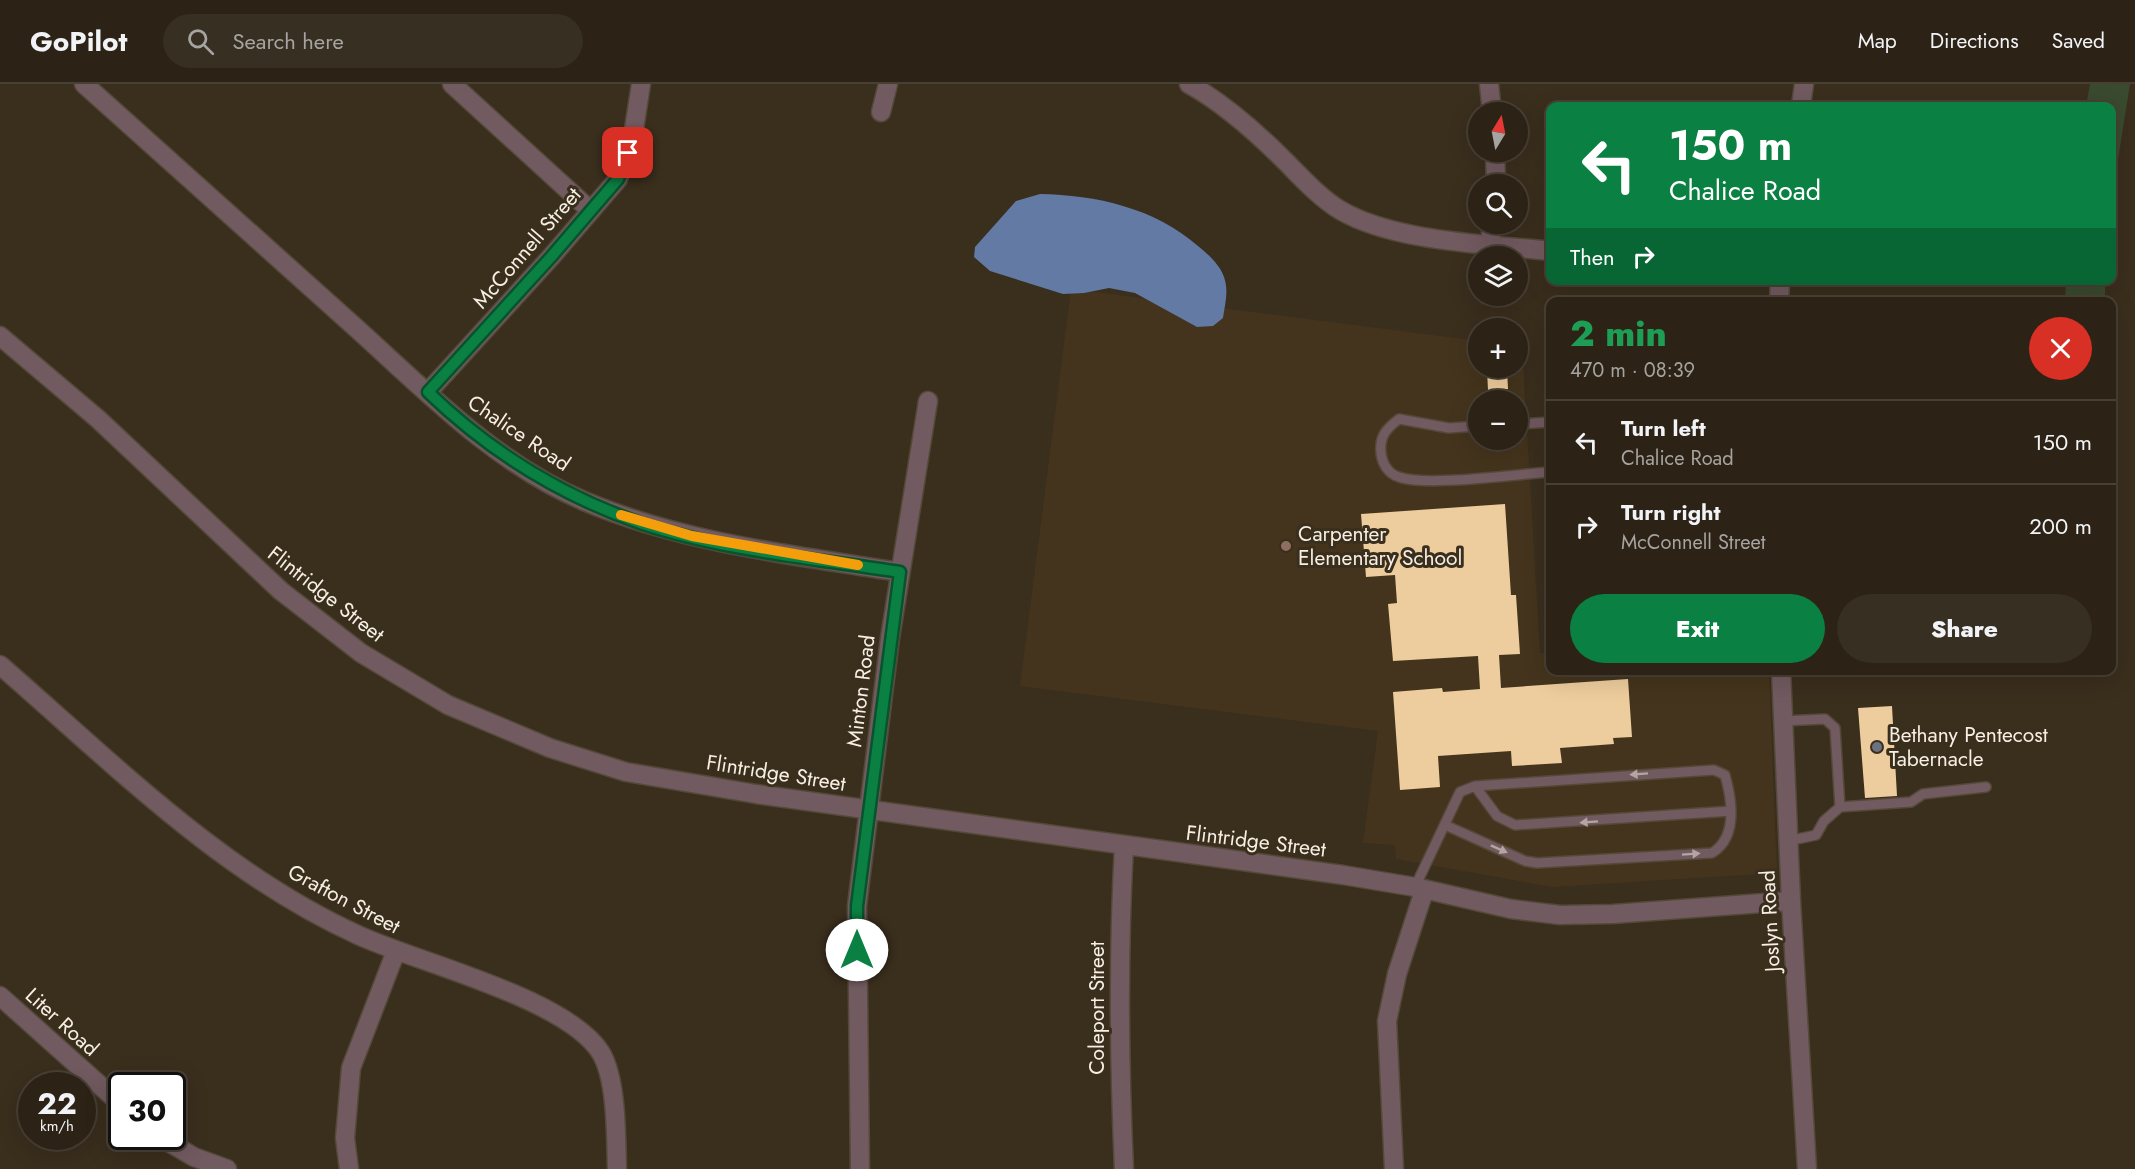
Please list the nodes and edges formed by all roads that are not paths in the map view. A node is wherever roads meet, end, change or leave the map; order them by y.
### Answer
1 (84, 84) edge
2 (452, 84) edge
3 (641, 84) edge
4 (888, 84) edge
5 (1189, 84) edge
6 (1489, 84) edge
7 (1804, 84) edge
8 (1491, 102) edge
9 (1802, 102) edge
10 (881, 111) dead end
11 (590, 210) junction
12 (1491, 234) edge
13 (1490, 244) junction
14 (1546, 250) edge
15 (0, 336) edge
16 (428, 392) junction
17 (928, 402) dead end
18 (1546, 422) edge
19 (1528, 423) edge
20 (1468, 427) edge
21 (1546, 472) edge
22 (900, 572) junction
23 (0, 665) edge
24 (1781, 675) edge
25 (1783, 721) junction
26 (1474, 786) junction
27 (1986, 787) dead end
28 (1840, 807) junction
29 (868, 810) junction
30 (1731, 812) junction
31 (1445, 825) junction
32 (1788, 841) junction
33 (1124, 846) junction
34 (1420, 889) junction
35 (1791, 901) junction
36 (396, 951) junction
37 (0, 996) edge
38 (108, 1092) edge
39 (182, 1150) edge
40 (227, 1169) edge
41 (349, 1169) edge
42 (617, 1169) edge
43 (860, 1169) edge
44 (1124, 1169) edge
45 (1394, 1169) edge
46 (1807, 1169) edge

1 - 16 street, Chalice Road
2 - 11 street
3 - 11 street, McConnell Street
4 - 10 street
5 - 13 street
6 - 8 street
7 - 9 street
11 - 16 street, McConnell Street
12 - 13 street
13 - 14 street
15 - 29 street, Flintridge Street
16 - 22 street, Chalice Road
17 - 22 street, Minton Road
18 - 19 lane
20 - 21 lane
22 - 29 street, Minton Road
23 - 36 street, Grafton Street
24 - 25 street, Joslyn Road
25 - 28 lane
25 - 32 street, Joslyn Road
30 -> 26 lane
30 -> 26 lane
26 - 31 lane
27 - 28 lane
28 - 32 lane
29 - 33 street, Flintridge Street
29 - 43 street, Minton Road
31 -> 30 lane
31 - 34 lane
32 - 35 street, Joslyn Road
33 - 34 street, Flintridge Street
33 - 44 street, Coleport Street
34 - 35 street, Flintridge Street
34 - 45 street
35 - 46 street, Joslyn Road
36 - 41 street
36 - 42 street, Grafton Street
37 - 38 street, Liter Road
39 - 40 street

